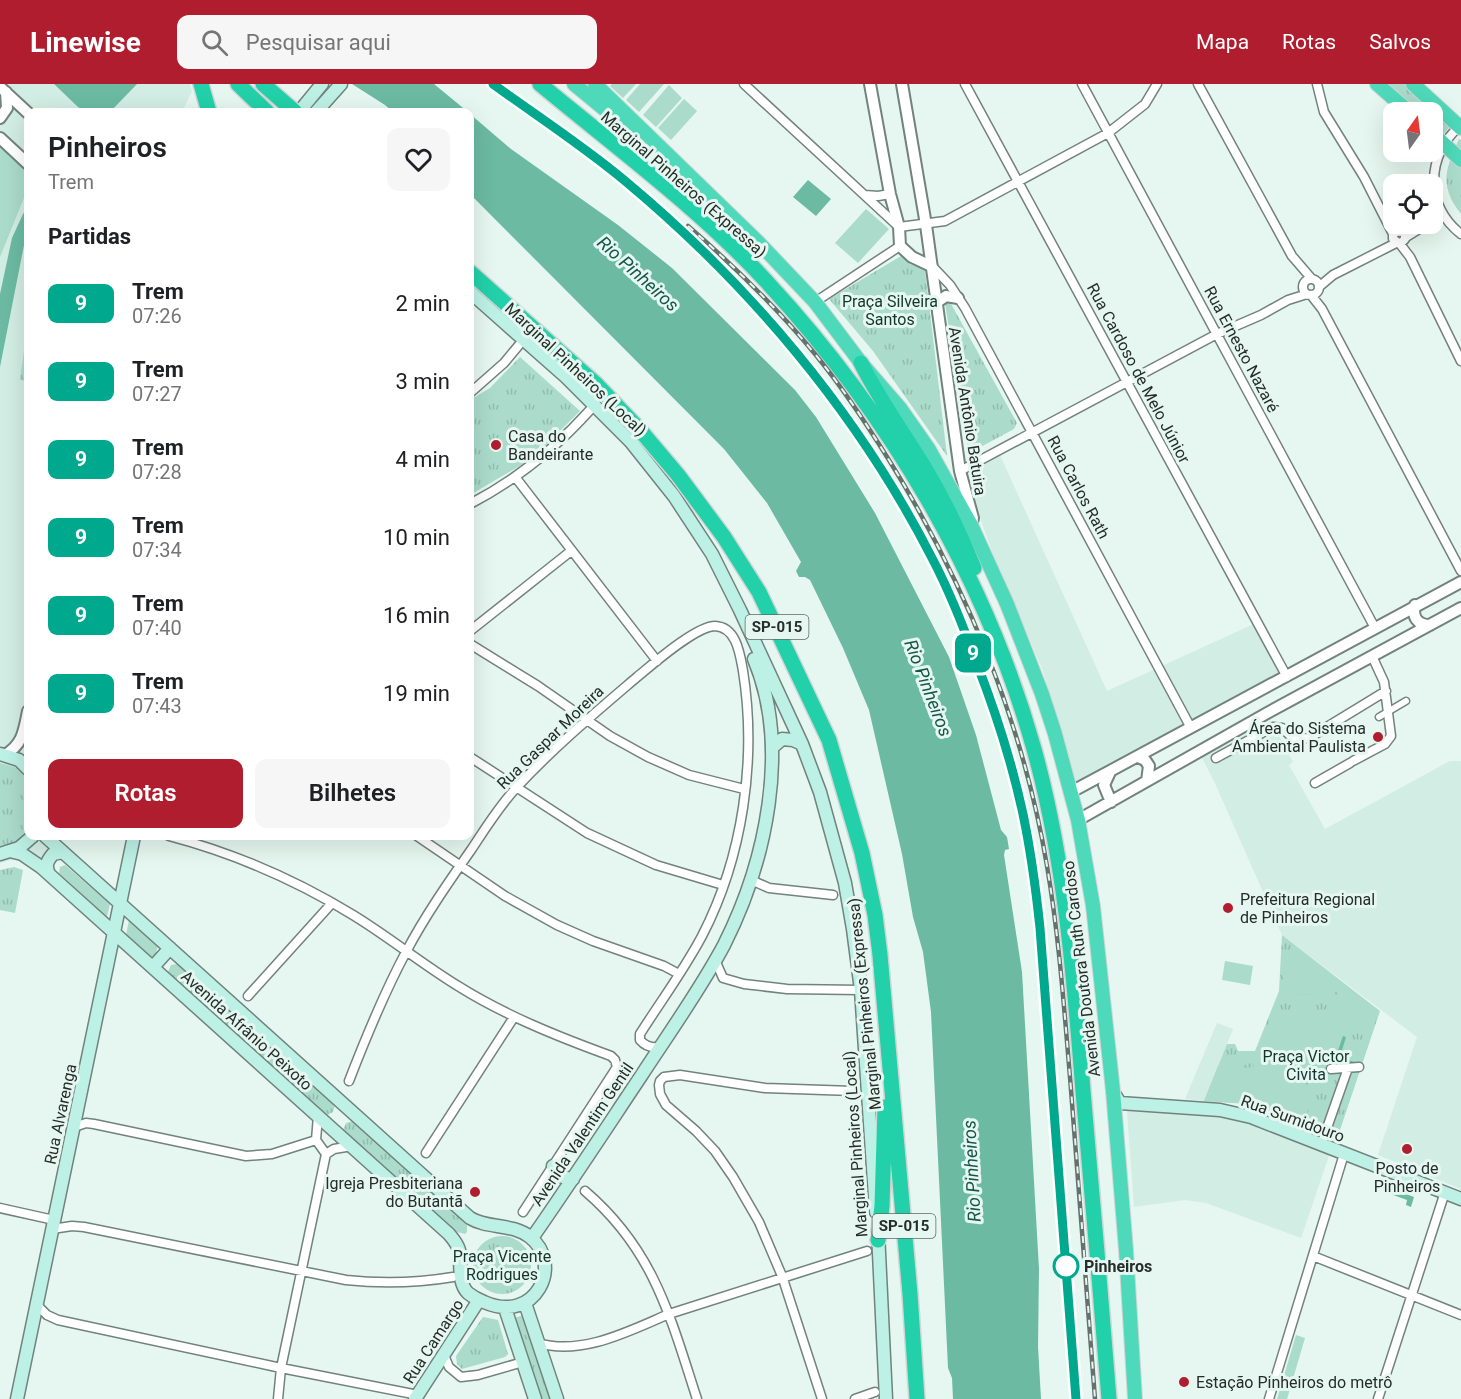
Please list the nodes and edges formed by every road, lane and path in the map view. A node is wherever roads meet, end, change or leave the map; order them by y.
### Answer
1 (201, 84) edge
2 (238, 84) edge
3 (263, 84) edge
4 (322, 84) edge
5 (341, 84) edge
6 (540, 84) edge
7 (574, 84) edge
8 (595, 84) edge
9 (744, 84) edge
10 (870, 84) edge
11 (902, 84) edge
12 (965, 84) edge
13 (1082, 84) edge
14 (1157, 84) edge
15 (1198, 84) edge
16 (1317, 84) edge
17 (1377, 84) edge
18 (1413, 84) edge
19 (3, 90) edge
20 (1398, 102) edge
21 (208, 108) edge
22 (263, 108) edge
23 (292, 108) edge
24 (301, 108) edge
25 (320, 108) edge
26 (24, 109) edge
27 (0, 118) edge
28 (1460, 126) edge
29 (1108, 133) junction
30 (0, 138) edge
31 (1444, 144) junction
32 (670, 158) junction
33 (24, 160) edge
34 (1461, 160) edge
35 (1433, 174) edge
36 (1018, 182) junction
37 (890, 194) junction
38 (865, 195) junction
39 (1443, 215) edge
40 (926, 225) junction
41 (898, 227) junction
42 (1406, 234) edge
43 (1461, 234) edge
44 (1399, 237) junction
45 (900, 246) junction
46 (931, 266) junction
47 (474, 276) edge
48 (474, 280) edge
49 (1311, 286) junction
50 (490, 291) junction
51 (474, 296) edge
52 (958, 298) junction
53 (814, 302) junction
54 (936, 303) junction
55 (474, 304) edge
56 (1217, 334) junction
57 (519, 345) junction
58 (1461, 361) edge
59 (861, 363) junction
60 (1128, 383) junction
61 (474, 390) edge
62 (590, 410) junction
63 (1034, 434) junction
64 (960, 471) junction
65 (516, 478) junction
66 (474, 502) edge
67 (971, 525) junction
68 (571, 551) junction
69 (1461, 572) edge
70 (1461, 582) edge
71 (1416, 605) junction
72 (983, 606) junction
73 (1461, 608) edge
74 (1430, 625) junction
75 (474, 628) edge
76 (1375, 628) junction
77 (732, 635) joint
78 (474, 646) edge
79 (1372, 656) junction
80 (657, 661) junction
81 (1287, 677) junction
82 (1386, 691) junction
83 (1406, 701) dead end
84 (1388, 711) junction
85 (1379, 717) dead end
86 (586, 720) junction
87 (24, 728) edge
88 (1191, 728) junction
89 (802, 744) junction
90 (773, 747) junction
91 (1152, 749) junction
92 (3, 755) edge
93 (1138, 757) junction
94 (1216, 758) dead end
95 (474, 760) edge
96 (24, 765) edge
97 (1110, 771) junction
98 (1164, 771) junction
99 (1147, 781) junction
100 (1314, 783) dead end
101 (516, 788) junction
102 (744, 789) junction
103 (1071, 792) junction
104 (1111, 802) junction
105 (1078, 820) junction
106 (29, 840) edge
107 (50, 840) edge
108 (133, 840) edge
109 (182, 840) edge
110 (423, 840) edge
111 (63, 852) junction
112 (5, 853) edge
113 (460, 865) junction
114 (49, 874) junction
115 (751, 880) junction
116 (723, 885) junction
117 (769, 888) junction
118 (834, 895) dead end
119 (744, 896) junction
120 (332, 903) junction
121 (120, 904) junction
122 (114, 933) junction
123 (170, 948) junction
124 (406, 951) junction
125 (715, 960) junction
126 (153, 968) junction
127 (679, 974) junction
128 (861, 990) junction
129 (248, 996) dead end
130 (514, 1017) junction
131 (659, 1047) junction
132 (889, 1053) junction
133 (1359, 1067) dead end
134 (1348, 1068) junction
135 (1331, 1069) dead end
136 (349, 1081) dead end
137 (853, 1091) dead end
138 (1113, 1091) junction
139 (318, 1116) junction
140 (74, 1127) junction
141 (316, 1140) junction
142 (1321, 1145) junction
143 (352, 1146) junction
144 (426, 1153) dead end
145 (326, 1154) junction
146 (1344, 1154) junction
147 (553, 1166) junction
148 (573, 1179) junction
149 (585, 1191) dead end
150 (1445, 1192) junction
151 (1461, 1199) edge
152 (0, 1208) edge
153 (523, 1212) dead end
154 (53, 1224) junction
155 (532, 1238) junction
156 (872, 1245) junction
157 (1313, 1256) junction
158 (301, 1271) junction
159 (782, 1276) junction
160 (453, 1277) dead end
161 (1412, 1296) junction
162 (479, 1300) junction
163 (525, 1304) junction
164 (37, 1305) junction
165 (505, 1308) junction
166 (669, 1314) junction
167 (1461, 1315) edge
168 (538, 1343) junction
169 (444, 1355) junction
170 (523, 1362) junction
171 (281, 1368) junction
172 (881, 1396) edge
173 (416, 1397) edge
174 (17, 1399) edge
175 (278, 1399) edge
176 (535, 1399) edge
177 (556, 1399) edge
178 (697, 1399) edge
179 (822, 1399) edge
180 (855, 1399) edge
181 (917, 1399) edge
182 (1109, 1399) edge
183 (1135, 1399) edge
184 (1269, 1399) edge
185 (1378, 1399) edge

1 - 21 highway
2 - 22 highway
3 - 23 highway
4 - 24 main road
5 - 25 main road
6 - 72 highway, Marginal Pinheiros (Expressa)
7 - 32 highway
8 - 32 highway, Avenida Doutora Ruth Cardoso
9 - 38 street
10 - 37 street
11 - 40 street, Avenida Antônio Batuira
12 - 36 street, Rua Cardoso de Melo Júnior
13 - 29 street, Rua Ernesto Nazaré
14 - 29 street
15 - 49 street
16 - 44 street
17 - 20 highway
18 - 28 highway
19 - 26 street
19 - 27 street
28 - 31 street
29 - 36 street
29 - 56 street, Rua Ernesto Nazaré
30 - 33 street
31 - 34 highway
31 - 35 street
32 - 53 highway, Avenida Doutora Ruth Cardoso
36 - 40 street
36 - 60 street, Rua Cardoso de Melo Júnior
37 - 38 street
37 - 41 street
38 - 41 street
39 - 43 street
40 - 41 street
40 - 46 street, Avenida Antônio Batuira
41 - 45 street
42 - 44 street
44 - 49 street
44 - 58 street
45 - 46 street
45 - 53 street
46 - 52 street, Rua Carlos Rath
46 - 54 street, Avenida Antônio Batuira
47 - 50 highway, Marginal Pinheiros (Expressa) / SP-015
48 - 50 highway
49 - 56 street
49 - 69 street
50 - 132 highway, Marginal Pinheiros (Expressa) / SP-015
51 - 89 main road, Marginal Pinheiros (Local)
52 - 54 street
52 - 63 street, Rua Carlos Rath
53 - 59 highway, Avenida Doutora Ruth Cardoso
54 - 64 street, Avenida Antônio Batuira
55 - 57 main road, Avenida Valentim Gentil
56 - 60 street
56 - 76 street, Rua Ernesto Nazaré
57 - 61 street
57 - 62 main road, Avenida Valentim Gentil
59 - 67 highway, Avenida Doutora Ruth Cardoso
59 - 72 highway
60 - 63 street
60 - 81 street, Rua Cardoso de Melo Júnior
62 - 65 street
62 - 90 main road, Avenida Valentim Gentil
63 - 64 street
63 - 88 street, Rua Carlos Rath
64 - 67 street, Avenida Antônio Batuira
65 - 66 street
65 - 68 street
67 - 103 highway, Avenida Doutora Ruth Cardoso
68 - 75 street
68 - 80 street
70 - 71 street
71 - 74 street
71 - 76 street
72 - 182 highway, Marginal Pinheiros (Expressa)
73 - 74 street
74 - 79 street
76 - 81 street
77 - 80 street, Rua Gaspar Moreira
77 - 102 street, Avenida Valentim Gentil
78 - 86 street
79 - 82 street
79 - 98 street
80 - 86 street, Rua Gaspar Moreira
81 - 88 street
82 - 84 street
82 - 94 street
83 - 84 street
84 - 85 street
84 - 100 street
86 - 101 street, Rua Gaspar Moreira
86 - 102 street
87 - 92 street
88 - 91 street
89 - 90 main road
89 - 128 main road, Marginal Pinheiros (Local)
90 - 115 main road, Avenida Valentim Gentil
91 - 93 street
91 - 98 street
92 - 96 main road
93 - 97 street
93 - 99 street
95 - 101 street
97 - 103 street
97 - 104 street
98 - 99 street
99 - 104 street
101 - 113 street, Rua Gaspar Moreira
101 - 116 street
102 - 116 street, Avenida Valentim Gentil
103 - 105 highway, Avenida Doutora Ruth Cardoso
104 - 105 street
105 - 138 highway, Avenida Doutora Ruth Cardoso
106 - 112 main road
107 - 111 main road, Avenida Afrânio Peixoto
108 - 121 main road, Rua Alvarenga
109 - 120 street
110 - 113 street
111 - 114 main road
111 - 121 main road, Avenida Afrânio Peixoto
112 - 114 main road, Avenida Afrânio Peixoto
113 - 124 street, Rua Gaspar Moreira
113 - 127 street
114 - 122 main road, Avenida Afrânio Peixoto
115 - 117 street
115 - 119 main road, Avenida Valentim Gentil
116 - 127 street, Avenida Valentim Gentil
117 - 118 street
117 - 119 street
119 - 125 main road, Avenida Valentim Gentil
120 - 124 street
120 - 129 street
121 - 122 main road, Rua Alvarenga
121 - 123 main road, Avenida Afrânio Peixoto
122 - 126 main road, Avenida Afrânio Peixoto
122 - 140 main road, Rua Alvarenga
123 - 126 main road
123 - 155 main road, Avenida Afrânio Peixoto
124 - 130 street
124 - 136 street, Rua Gaspar Moreira
125 - 128 street
125 - 131 main road, Avenida Valentim Gentil
126 - 139 main road, Avenida Afrânio Peixoto
127 - 131 street, Avenida Valentim Gentil
128 - 156 main road, Marginal Pinheiros (Local)
130 - 144 street
130 - 147 street, Avenida Valentim Gentil
131 - 148 main road, Avenida Valentim Gentil
132 - 156 highway
132 - 181 highway, Marginal Pinheiros (Expressa) / SP-015
133 - 134 street
134 - 135 street
134 - 142 street
137 - 159 street
138 - 142 main road, Rua Sumidouro
138 - 183 highway, Avenida Doutora Ruth Cardoso
139 - 141 street
139 - 143 main road, Avenida Afrânio Peixoto
140 - 141 street
140 - 154 main road, Rua Alvarenga
141 - 145 street
142 - 146 main road, Rua Sumidouro
143 - 145 street
143 - 162 main road, Avenida Afrânio Peixoto
145 - 158 street
146 - 150 main road, Rua Sumidouro
146 - 157 street
147 - 148 main road
147 - 153 street, Avenida Valentim Gentil
148 - 155 main road, Avenida Valentim Gentil
149 - 166 street
150 - 151 main road, Rua Sumidouro
150 - 161 street
152 - 154 street
154 - 158 street
154 - 164 main road, Rua Alvarenga
155 - 163 main road
156 - 159 street
156 - 172 main road, Marginal Pinheiros (Local)
157 - 161 street
157 - 184 street
158 - 160 street
158 - 171 street
159 - 166 street
159 - 179 street
161 - 167 street
161 - 185 street
162 - 165 main road
162 - 169 main road, Rua Camargo
163 - 165 main road
163 - 168 main road
164 - 171 street
164 - 174 main road, Rua Alvarenga
165 - 170 main road
166 - 168 street
166 - 178 street
168 - 177 main road
169 - 170 street
169 - 173 main road, Rua Camargo
170 - 176 main road
171 - 173 street
171 - 175 street
172 - 180 street

